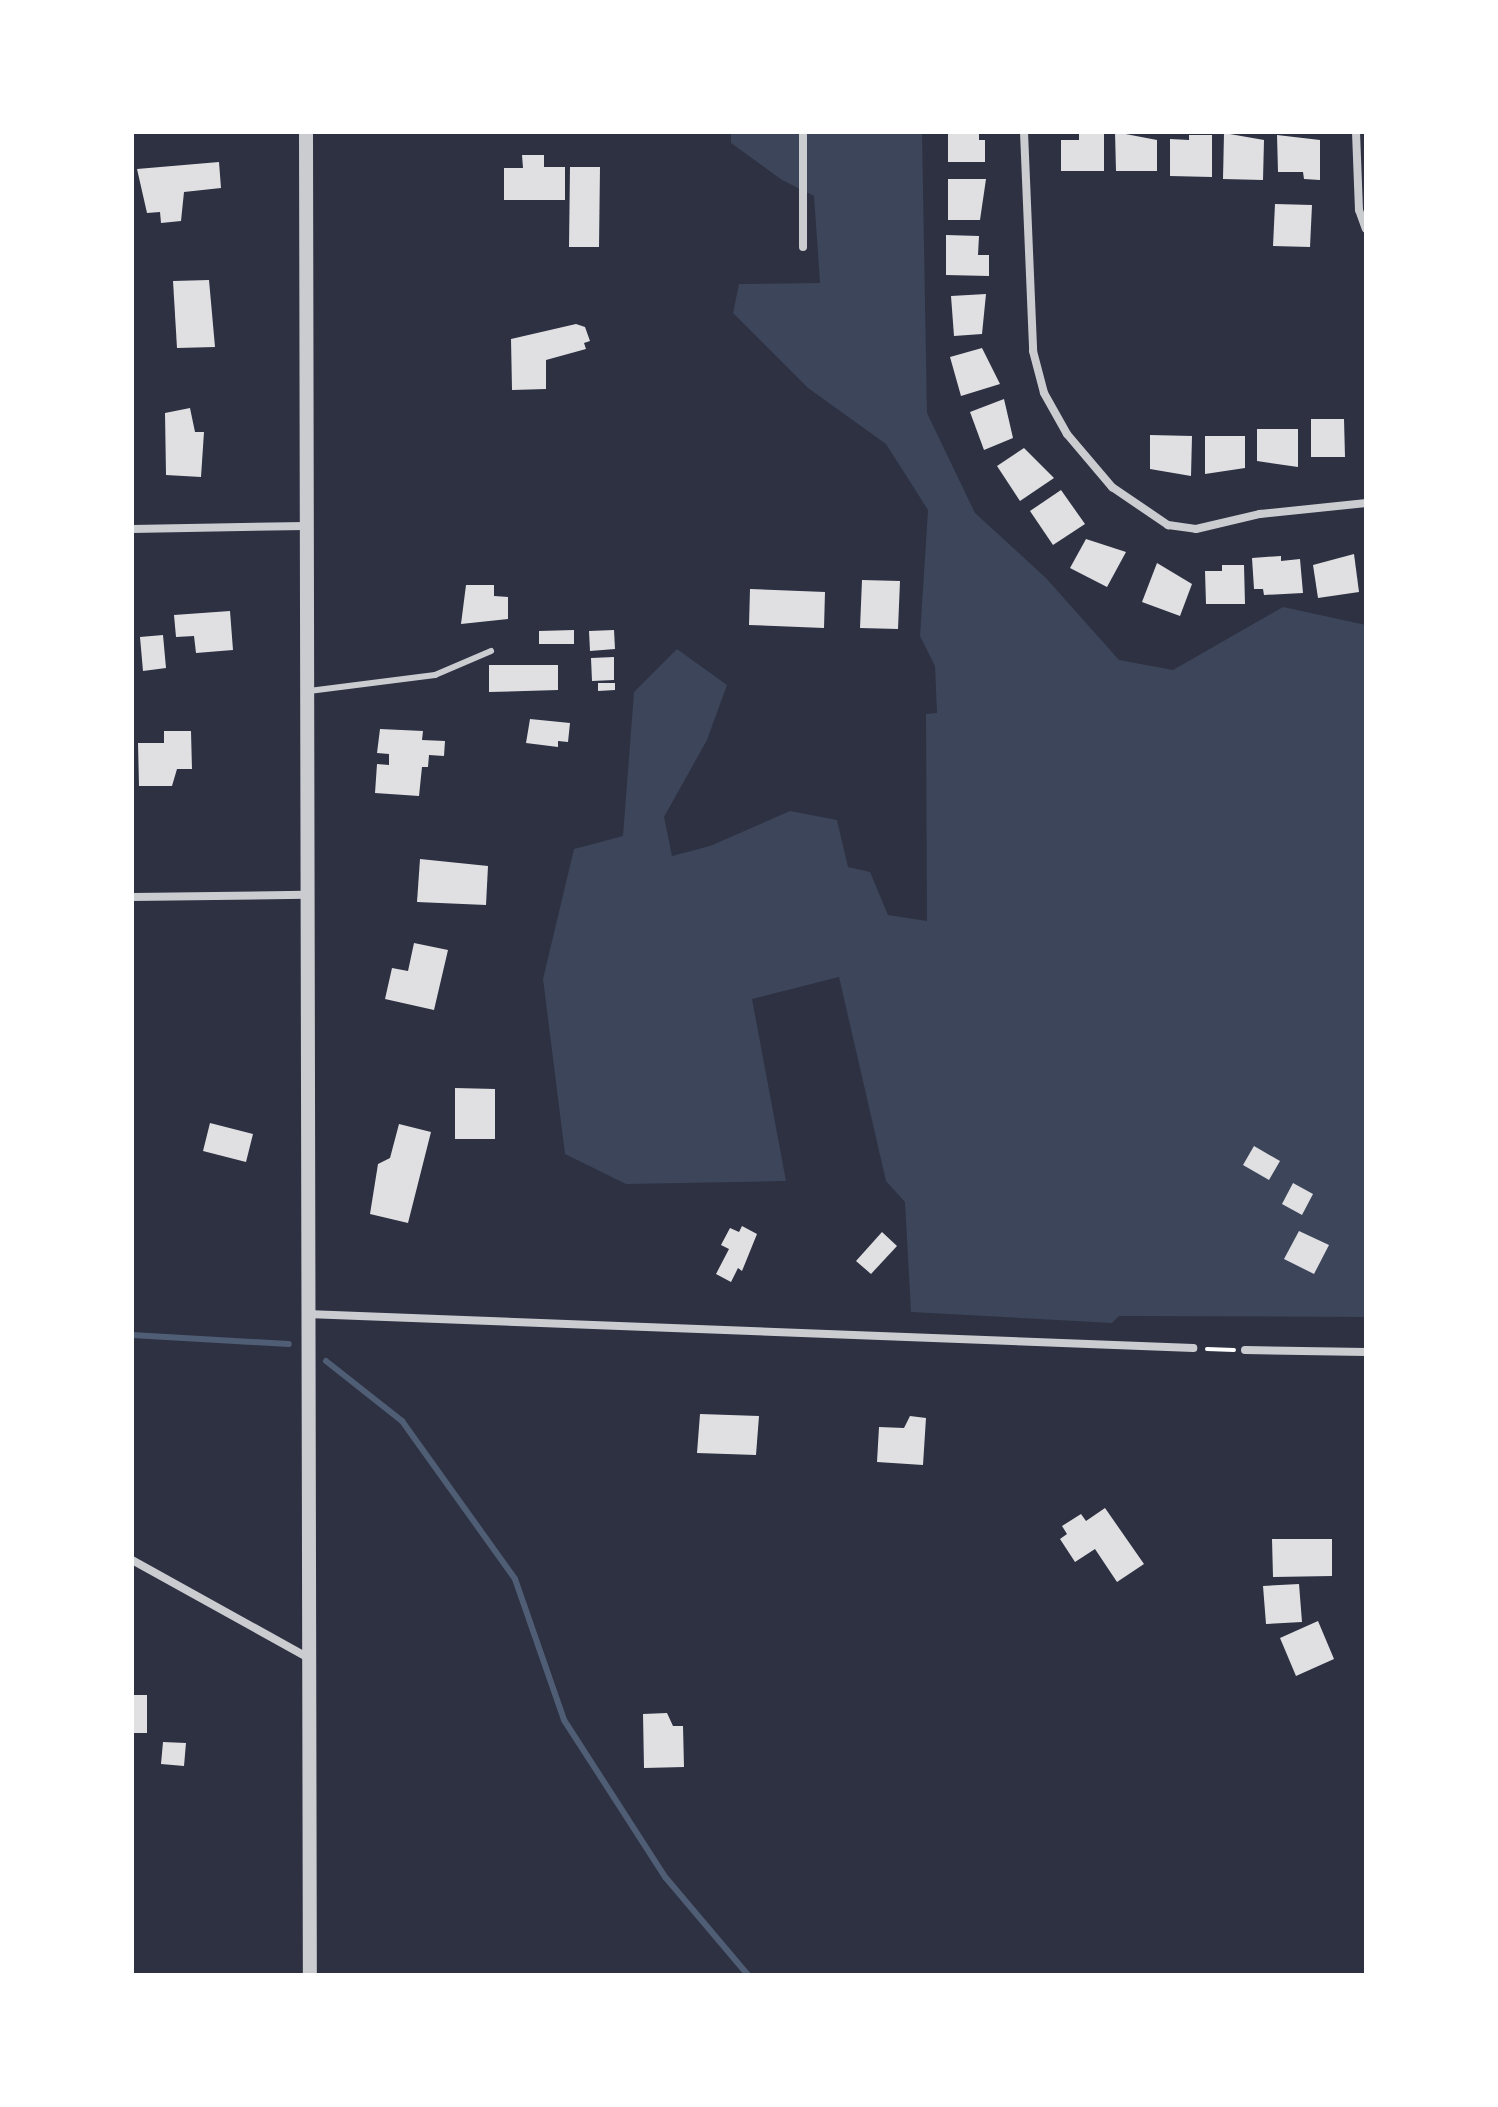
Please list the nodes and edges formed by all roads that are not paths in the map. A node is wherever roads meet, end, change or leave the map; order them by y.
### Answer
1 (306, 132) edge
2 (803, 132) edge
3 (1024, 132) edge
4 (1356, 132) edge
5 (1366, 229) edge
6 (803, 247) dead end
7 (1366, 503) edge
8 (305, 526) junction
9 (132, 529) edge
10 (491, 651) dead end
11 (306, 692) junction
12 (306, 895) junction
13 (132, 897) edge
14 (307, 1314) junction
15 (1193, 1348) road end
16 (1245, 1350) road end
17 (1366, 1352) edge
18 (132, 1560) edge
19 (309, 1658) junction
20 (310, 1975) edge

1 - 8 street
2 - 6 street
3 - 7 street
4 - 5 street
8 - 9 street
8 - 11 street
10 - 11 lane
11 - 12 street
12 - 13 street
12 - 14 street
14 - 15 street
14 - 19 street
16 - 17 street
18 - 19 street
19 - 20 street

